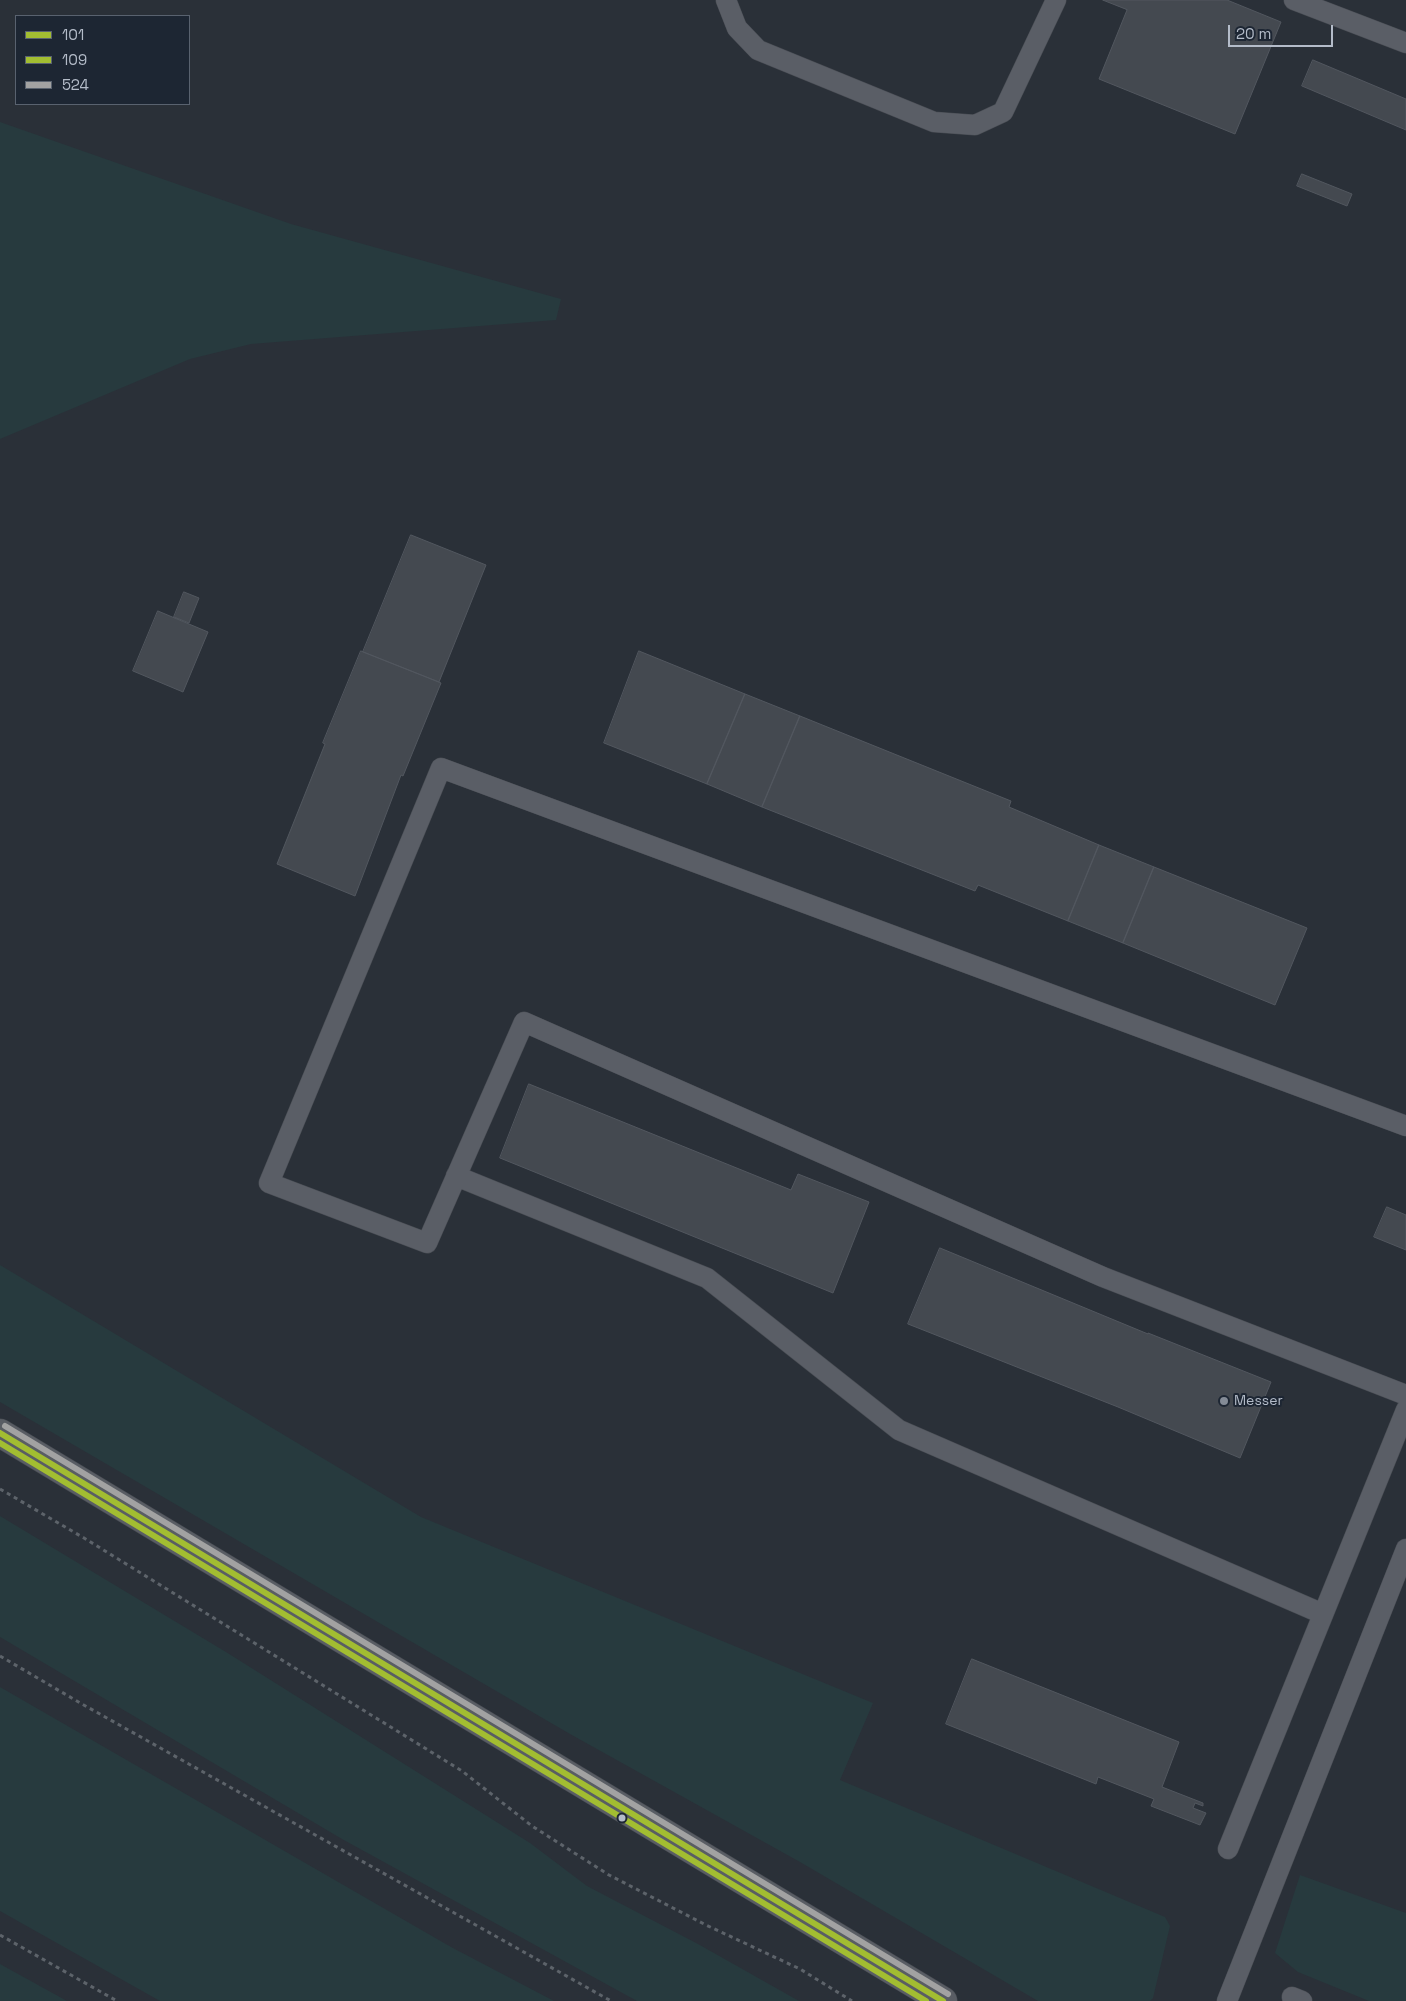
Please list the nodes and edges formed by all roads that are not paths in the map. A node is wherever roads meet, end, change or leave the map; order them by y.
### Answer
1 (726, 0) edge
2 (1056, 0) edge
3 (1294, 0) edge
4 (1406, 43) edge
5 (1406, 1126) edge
6 (456, 1176) junction
7 (1406, 1395) edge
8 (1406, 1410) edge
9 (0, 1433) edge
10 (1406, 1549) edge
11 (1323, 1614) junction
12 (1228, 1849) dead end
13 (943, 2001) edge
14 (1227, 2001) edge

1 - 2 lane
3 - 4 lane
5 - 6 lane
6 - 7 lane
6 - 11 lane
8 - 11 lane
9 - 13 main road
10 - 14 lane
11 - 12 lane

